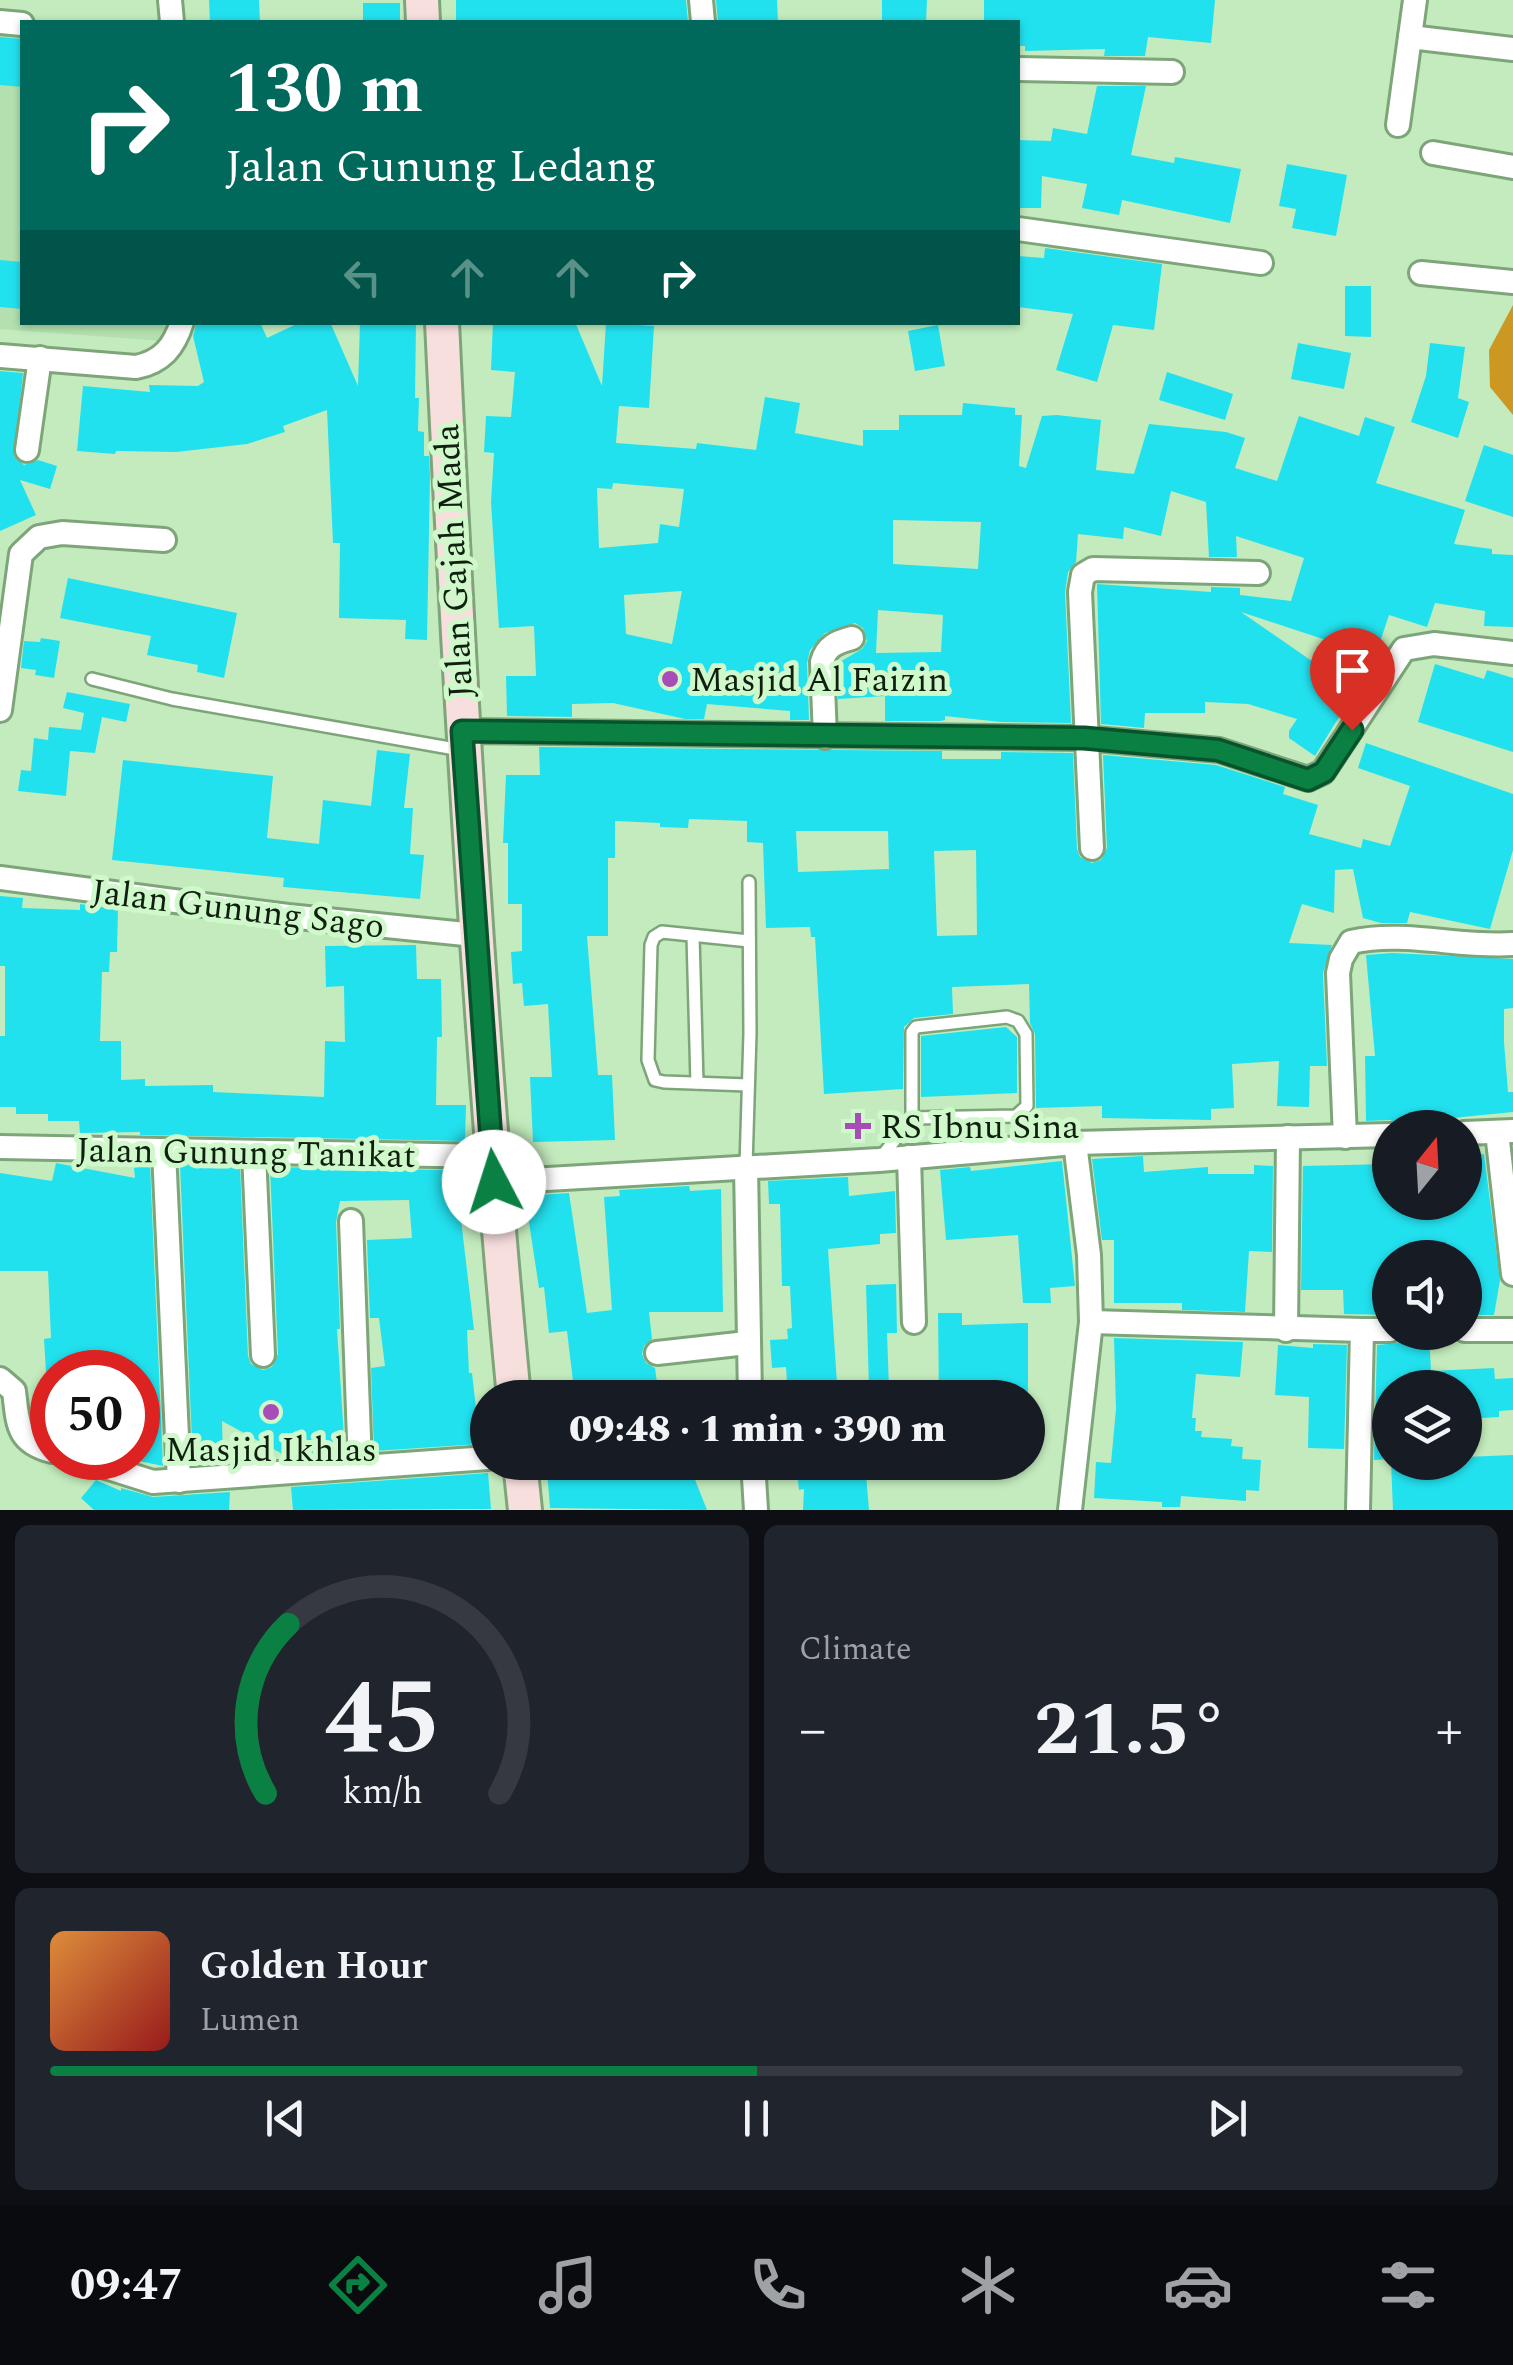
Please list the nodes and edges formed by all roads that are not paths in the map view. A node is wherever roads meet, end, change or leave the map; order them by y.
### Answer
1 (1415, 0) edge
2 (1410, 37) junction
3 (1513, 50) edge
4 (1020, 69) edge
5 (1172, 72) dead end
6 (1398, 125) dead end
7 (1433, 153) dead end
8 (1513, 166) edge
9 (1020, 228) edge
10 (1261, 264) dead end
11 (1421, 274) dead end
12 (1513, 282) edge
13 (180, 325) edge
14 (442, 325) edge
15 (0, 356) edge
16 (40, 358) junction
17 (27, 450) dead end
18 (164, 540) dead end
19 (1258, 573) dead end
20 (852, 638) dead end
21 (1513, 654) edge
22 (92, 679) dead end
23 (1, 682) edge
24 (0, 710) edge
25 (825, 737) junction
26 (1084, 738) junction
27 (462, 741) junction
28 (1092, 848) dead end
29 (0, 878) edge
30 (749, 882) dead end
31 (476, 934) junction
32 (693, 936) junction
33 (749, 942) junction
34 (1513, 944) edge
35 (697, 1083) junction
36 (748, 1085) junction
37 (912, 1118) junction
38 (1505, 1132) edge
39 (1372, 1136) edge
40 (1288, 1137) junction
41 (1345, 1137) junction
42 (1075, 1144) junction
43 (0, 1147) edge
44 (164, 1151) junction
45 (254, 1154) junction
46 (909, 1157) junction
47 (879, 1160) junction
48 (746, 1166) junction
49 (492, 1169) junction
50 (351, 1222) dead end
51 (1513, 1274) edge
52 (914, 1322) dead end
53 (1091, 1322) junction
54 (1286, 1330) junction
55 (1362, 1330) junction
56 (1372, 1330) edge
57 (1482, 1330) edge
58 (1513, 1330) edge
59 (747, 1343) junction
60 (657, 1353) dead end
61 (263, 1355) dead end
62 (0, 1379) edge
63 (512, 1380) edge
64 (749, 1380) edge
65 (30, 1443) edge
66 (470, 1459) edge
67 (360, 1464) junction
68 (142, 1480) edge
69 (522, 1480) edge
70 (755, 1480) edge
71 (179, 1481) junction
72 (525, 1510) edge
73 (756, 1510) edge
74 (1070, 1510) edge
75 (1358, 1510) edge

1 - 2 street
2 - 3 street
2 - 6 street
4 - 5 street
7 - 8 street
9 - 10 street
11 - 12 street
13 - 16 street
14 - 27 main road, Jalan Gajah Mada
15 - 16 street
16 - 17 street
18 - 23 street
19 - 26 street
20 - 25 street
21 - 26 street
22 - 27 lane
23 - 24 street
25 - 26 street
25 - 27 street
26 - 28 street
27 - 31 main road, Jalan Gajah Mada
29 - 31 street, Jalan Gunung Sago
30 - 33 lane
31 - 49 main road, Jalan Gajah Mada
32 - 33 lane
32 - 35 lane
32 - 35 lane
33 - 36 lane
34 - 41 street
35 - 36 lane
36 - 48 lane
37 - 37 lane
37 - 47 lane
38 - 51 street
39 - 41 street, Jalan Gunung Tanikat
40 - 41 street, Jalan Gunung Tanikat
40 - 42 street, Jalan Gunung Tanikat
40 - 54 street
42 - 46 street, Jalan Gunung Tanikat
42 - 53 street
43 - 44 street, Jalan Gunung Tanikat
44 - 45 street, Jalan Gunung Tanikat
44 - 71 street
45 - 49 street, Jalan Gunung Tanikat
45 - 61 street
46 - 47 street, Jalan Gunung Tanikat
46 - 52 street
47 - 48 street, Jalan Gunung Tanikat
48 - 49 street, Jalan Gunung Tanikat
48 - 59 street
49 - 63 main road, Jalan Gajah Mada
50 - 67 street
53 - 54 street
53 - 74 street
54 - 55 street
55 - 56 street
55 - 75 street
57 - 58 street
59 - 60 street
59 - 64 street
62 - 65 street
66 - 67 street
67 - 71 street
68 - 71 street
69 - 72 main road
70 - 73 street

